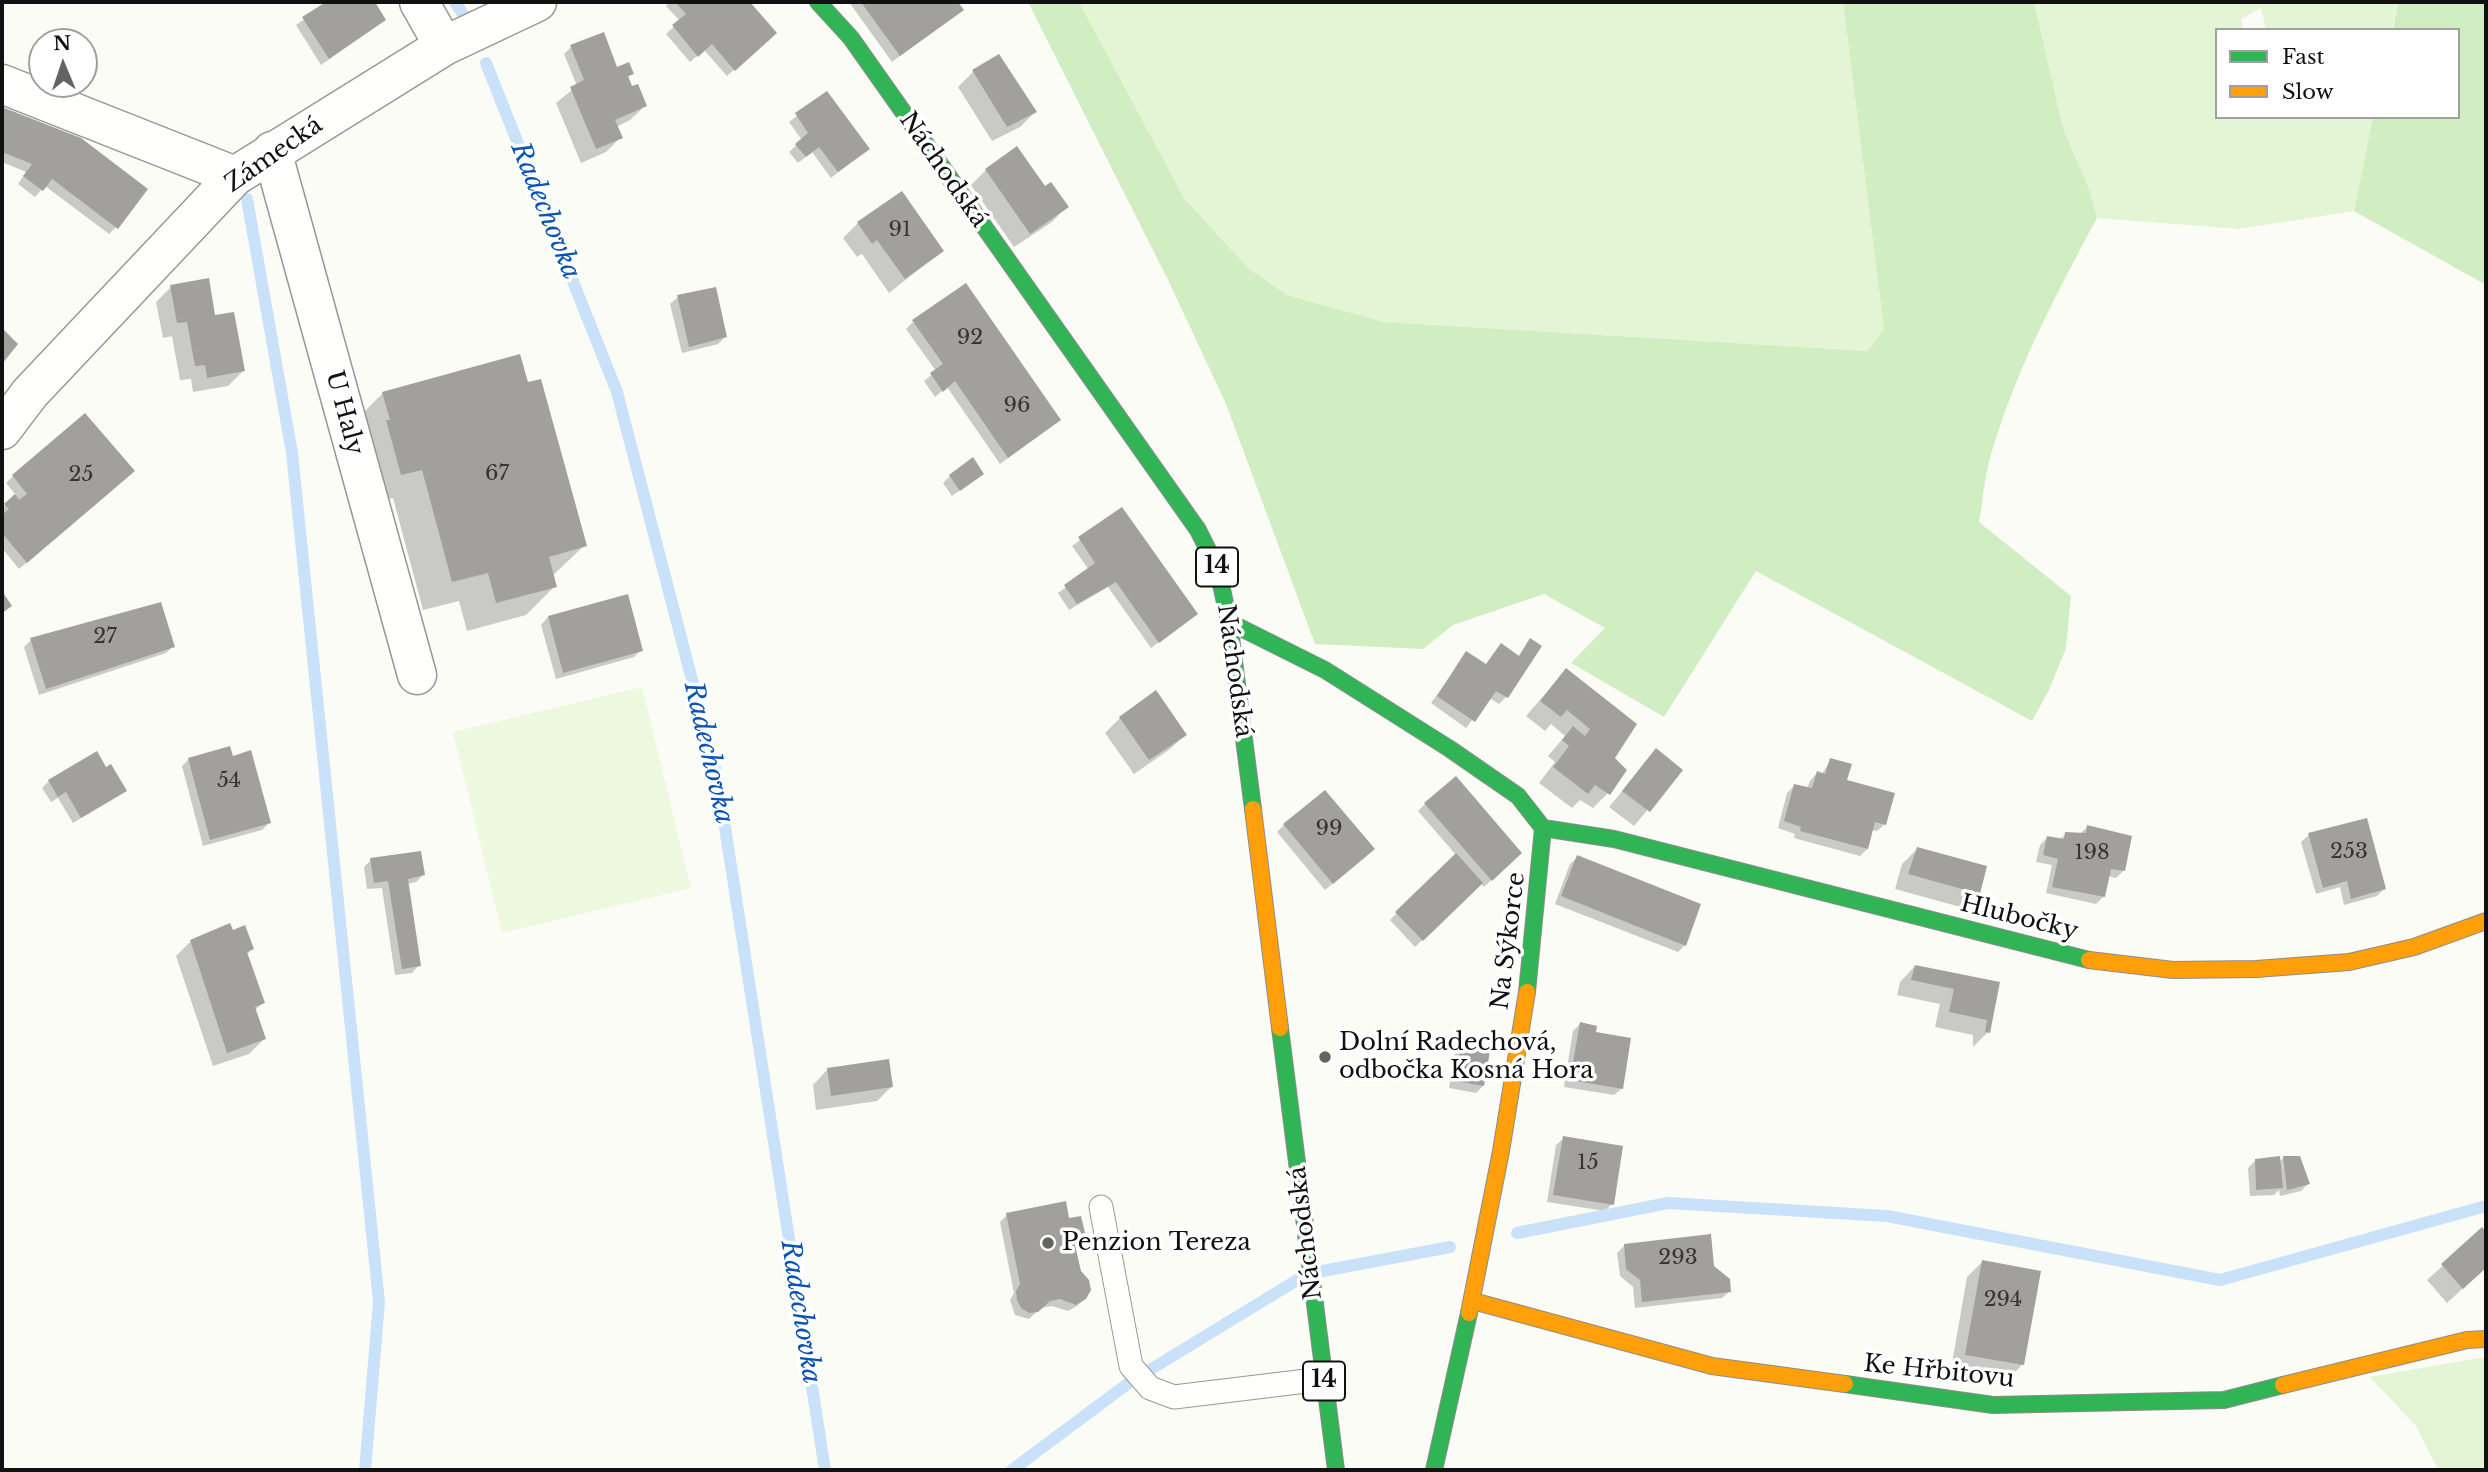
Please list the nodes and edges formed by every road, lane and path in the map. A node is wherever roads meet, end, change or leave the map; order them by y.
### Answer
1 (419, 2) edge
2 (537, 2) edge
3 (818, 2) edge
4 (444, 46) junction
5 (2, 84) edge
6 (272, 151) junction
7 (235, 176) junction
8 (2, 430) edge
9 (1229, 622) junction
10 (417, 675) dead end
11 (1543, 828) junction
12 (2486, 920) edge
13 (1101, 1207) dead end
14 (1473, 1301) junction
15 (2486, 1339) edge
16 (1323, 1379) junction
17 (1336, 1470) edge
18 (1434, 1470) edge

1 - 4 street
2 - 4 street, Zámecká
3 - 9 street, Náchodská / 14
4 - 6 street, Zámecká
5 - 7 street
6 - 7 street, Zámecká
6 - 10 street, U Haly
7 - 8 street, Zámecká
9 - 11 street
9 - 16 street, Náchodská / 14
11 - 12 street, Hlubočky
11 - 14 street, Na Sýkorce
13 - 16 lane
14 - 15 street, Ke Hřbitovu
14 - 18 street, Na Sýkorce
16 - 17 street, Náchodská / 14

